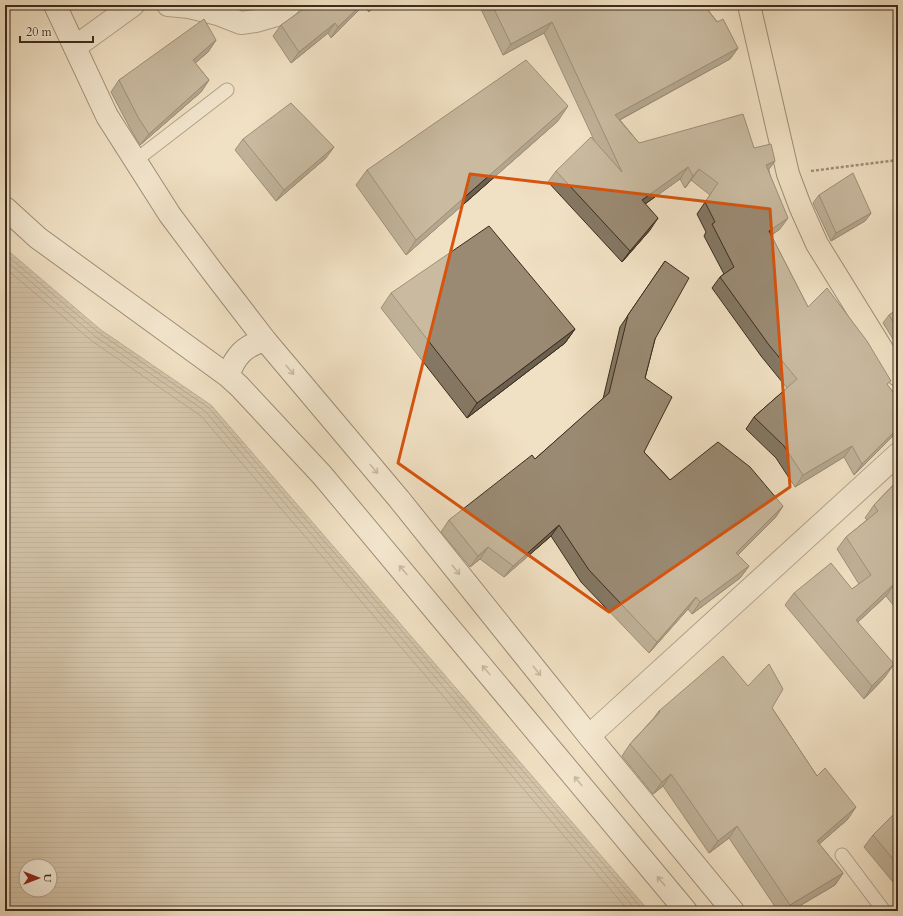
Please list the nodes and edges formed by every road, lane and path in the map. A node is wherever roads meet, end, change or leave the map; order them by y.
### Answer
1 (56, 5) edge
2 (133, 5) edge
3 (168, 5) edge
4 (289, 5) edge
5 (749, 5) edge
6 (75, 47) junction
7 (226, 90) dead end
8 (136, 160) junction
9 (898, 160) edge
10 (788, 174) junction
11 (5, 208) edge
12 (265, 340) junction
13 (898, 375) edge
14 (228, 376) junction
15 (898, 454) edge
16 (589, 736) junction
17 (842, 854) dead end
18 (880, 910) edge
19 (686, 911) edge
20 (733, 911) edge

1 - 6 street
2 - 6 street
3 - 4 street
5 - 10 highway
6 - 8 street
7 - 8 lane
8 - 12 street
9 - 10 path
10 - 13 highway
11 - 14 street
12 - 14 street
12 -> 16 street
19 -> 14 street
15 - 16 street
16 - 20 street
17 - 18 lane

